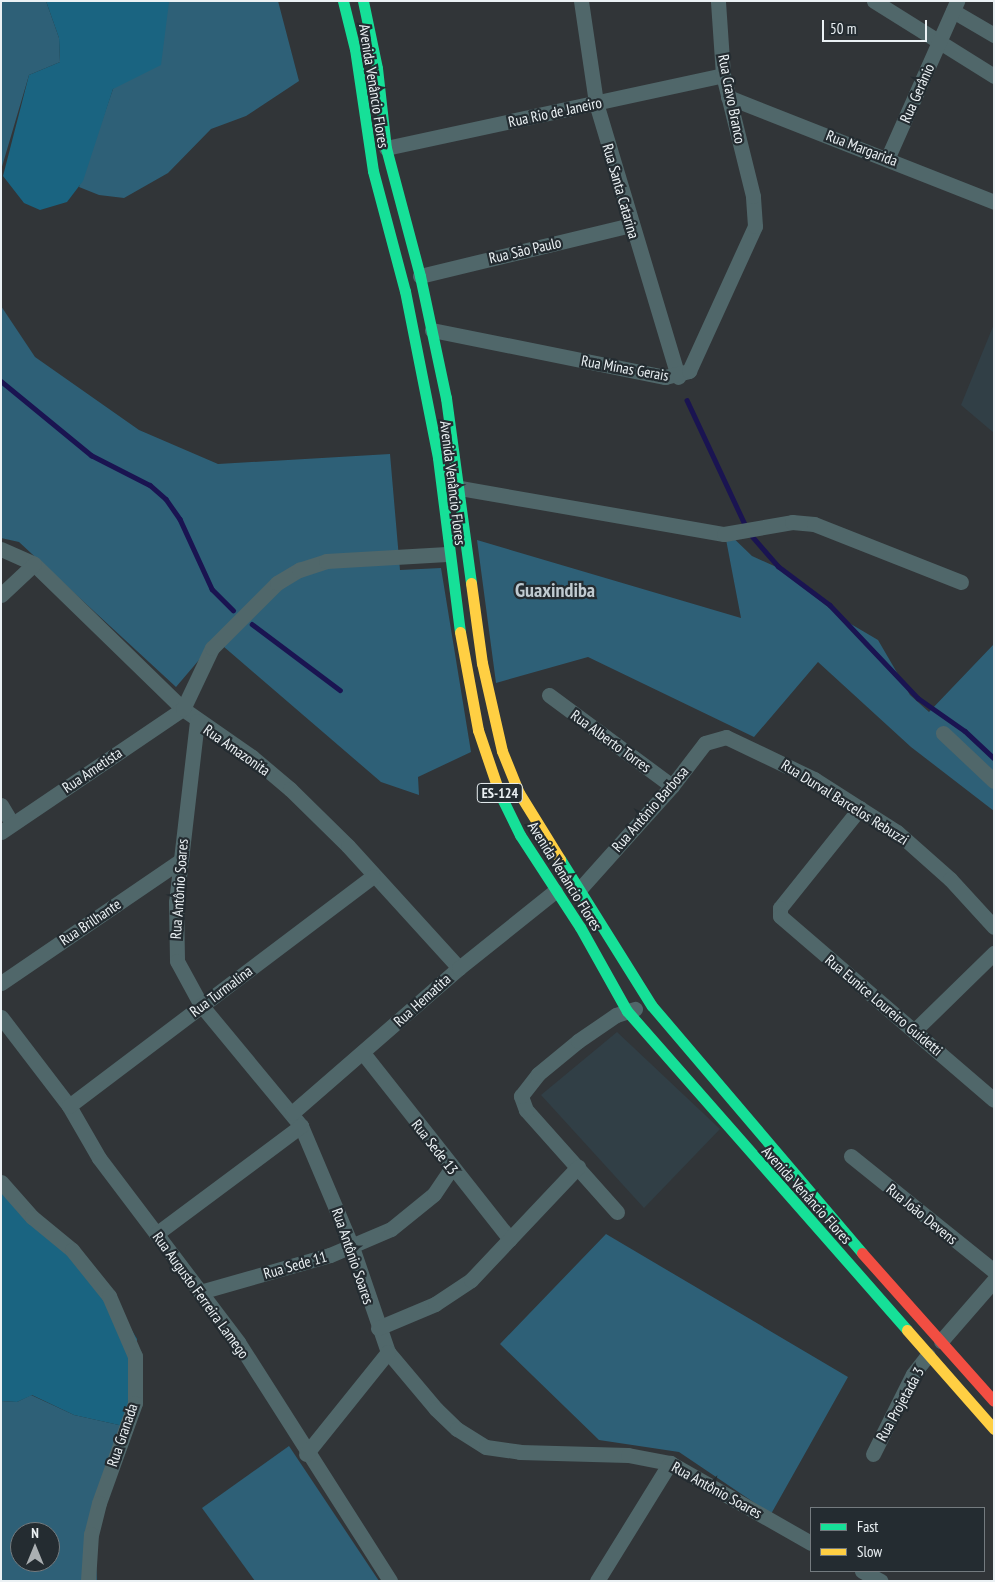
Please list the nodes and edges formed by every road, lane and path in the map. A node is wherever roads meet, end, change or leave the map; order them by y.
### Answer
1 (343, 1) edge
2 (362, 1) edge
3 (581, 1) edge
4 (718, 1) edge
5 (874, 1) edge
6 (955, 6) edge
7 (994, 35) edge
8 (939, 44) junction
9 (724, 75) junction
10 (994, 76) edge
11 (728, 97) junction
12 (596, 103) junction
13 (386, 148) junction
14 (888, 157) junction
15 (753, 196) joint
16 (994, 202) edge
17 (631, 225) junction
18 (420, 276) junction
19 (432, 330) junction
20 (678, 377) junction
21 (460, 488) junction
22 (1, 549) edge
23 (447, 554) junction
24 (34, 564) junction
25 (961, 582) dead end
26 (1, 595) edge
27 (549, 696) dead end
28 (183, 709) junction
29 (197, 721) junction
30 (943, 733) dead end
31 (726, 736) joint
32 (994, 781) edge
33 (672, 786) junction
34 (1, 805) edge
35 (860, 808) junction
36 (7, 827) edge
37 (180, 861) junction
38 (373, 876) junction
39 (555, 891) junction
40 (578, 891) junction
41 (993, 926) edge
42 (994, 953) edge
43 (459, 968) junction
44 (1, 983) edge
45 (201, 1005) junction
46 (652, 1006) junction
47 (627, 1011) junction
48 (1, 1017) edge
49 (916, 1029) junction
50 (363, 1053) junction
51 (994, 1100) edge
52 (69, 1106) junction
53 (297, 1119) junction
54 (851, 1156) dead end
55 (578, 1167) junction
56 (451, 1169) junction
57 (1, 1182) edge
58 (617, 1212) dead end
59 (156, 1234) junction
60 (510, 1240) junction
61 (352, 1247) junction
62 (994, 1271) edge
63 (994, 1280) edge
64 (200, 1292) junction
65 (378, 1328) junction
66 (941, 1341) junction
67 (388, 1352) junction
68 (928, 1355) junction
69 (994, 1401) edge
70 (994, 1429) edge
71 (306, 1454) junction
72 (873, 1454) dead end
73 (670, 1464) junction
74 (810, 1542) edge
75 (864, 1572) edge
76 (88, 1581) edge
77 (390, 1581) edge
78 (597, 1581) edge
79 (882, 1581) edge

1 - 23 main road, Avenida Venâncio Flores / ES-124
2 - 13 main road, Avenida Venâncio Flores / ES-124
3 - 12 street, Rua Santa Catarina
4 - 9 street, Rua Cravo Branco
5 - 8 street
6 - 7 street
6 - 8 street, Rua Gerânio
8 - 10 street
8 - 14 street, Rua Gerânio
9 - 11 street, Rua Cravo Branco
9 - 12 street, Rua Rio de Janeiro
11 - 14 street, Rua Margarida
11 - 15 street, Rua Cravo Branco
12 - 13 street, Rua Rio de Janeiro
12 - 17 street, Rua Santa Catarina
13 - 18 main road, Avenida Venâncio Flores / ES-124
14 - 16 street, Rua Margarida
15 - 20 street, Rua Minas Gerais
17 - 18 street, Rua São Paulo
17 - 20 street, Rua Santa Catarina
18 - 19 main road, Avenida Venâncio Flores / ES-124
19 - 20 street, Rua Minas Gerais
19 - 21 main road, Avenida Venâncio Flores / ES-124
21 - 25 street
21 - 40 main road, Avenida Venâncio Flores / ES-124
22 - 24 street, Rua Amazonita
23 - 28 street
23 - 39 main road, Avenida Venâncio Flores / ES-124
24 - 26 street
24 - 28 street, Rua Amazonita
27 - 33 street, Rua Alberto Torres
28 - 29 street, Rua Amazonita
28 - 36 street, Rua Ametista
29 - 37 street, Rua Antônio Soares
29 - 38 street, Rua Amazonita
30 - 32 street
31 - 33 street, Rua Antônio Barbosa
31 - 35 street, Rua Durval Barcelos Rebuzzi
33 - 40 street, Rua Antônio Barbosa
34 - 36 street
35 - 41 street, Rua Durval Barcelos Rebuzzi
35 - 49 street, Rua Eunice Loureiro Guidetti
37 - 44 street, Rua Brilhante
37 - 45 street, Rua Antônio Soares
38 - 43 street, Rua Amazonita
38 - 45 street, Rua Turmalina
39 - 43 street, Rua Hematita
39 - 47 main road, Avenida Venâncio Flores / ES-124
40 - 46 main road, Avenida Venâncio Flores / ES-124
42 - 49 street
43 - 50 street, Rua Hematita
45 - 52 street, Rua Turmalina
45 - 53 street, Rua Antônio Soares
46 - 47 street
46 - 66 main road, Avenida Venâncio Flores / ES-124
47 - 55 street
47 - 68 main road, Avenida Venâncio Flores / ES-124
48 - 52 street, Rua Augusto Ferreira Lamego
49 - 51 street, Rua Eunice Loureiro Guidetti
50 - 53 street, Rua Hematita
50 - 56 street, Rua Sede 13
52 - 59 street, Rua Augusto Ferreira Lamego
53 - 59 street, Rua Hematita
53 - 61 street, Rua Antônio Soares
54 - 62 street, Rua João Devens
55 - 58 street
55 - 60 street
56 - 60 street, Rua Sede 13
56 - 61 street, Rua Sede 11
57 - 76 street, Rua Granada
59 - 64 street, Rua Augusto Ferreira Lamego
60 - 65 street
61 - 64 street, Rua Sede 11
61 - 65 street, Rua Antônio Soares
63 - 66 street
64 - 71 street, Rua Augusto Ferreira Lamego
65 - 67 street, Rua Antônio Soares
66 - 69 main road, Avenida Venâncio Flores / ES-124
67 - 71 street
67 - 73 street, Rua Antônio Soares
68 - 70 main road, Avenida Venâncio Flores / ES-124
68 - 72 street, Rua Projetada 3
71 - 77 street, Rua Augusto Ferreira Lamego
73 - 74 street, Rua Antônio Soares
73 - 78 street
75 - 79 street

